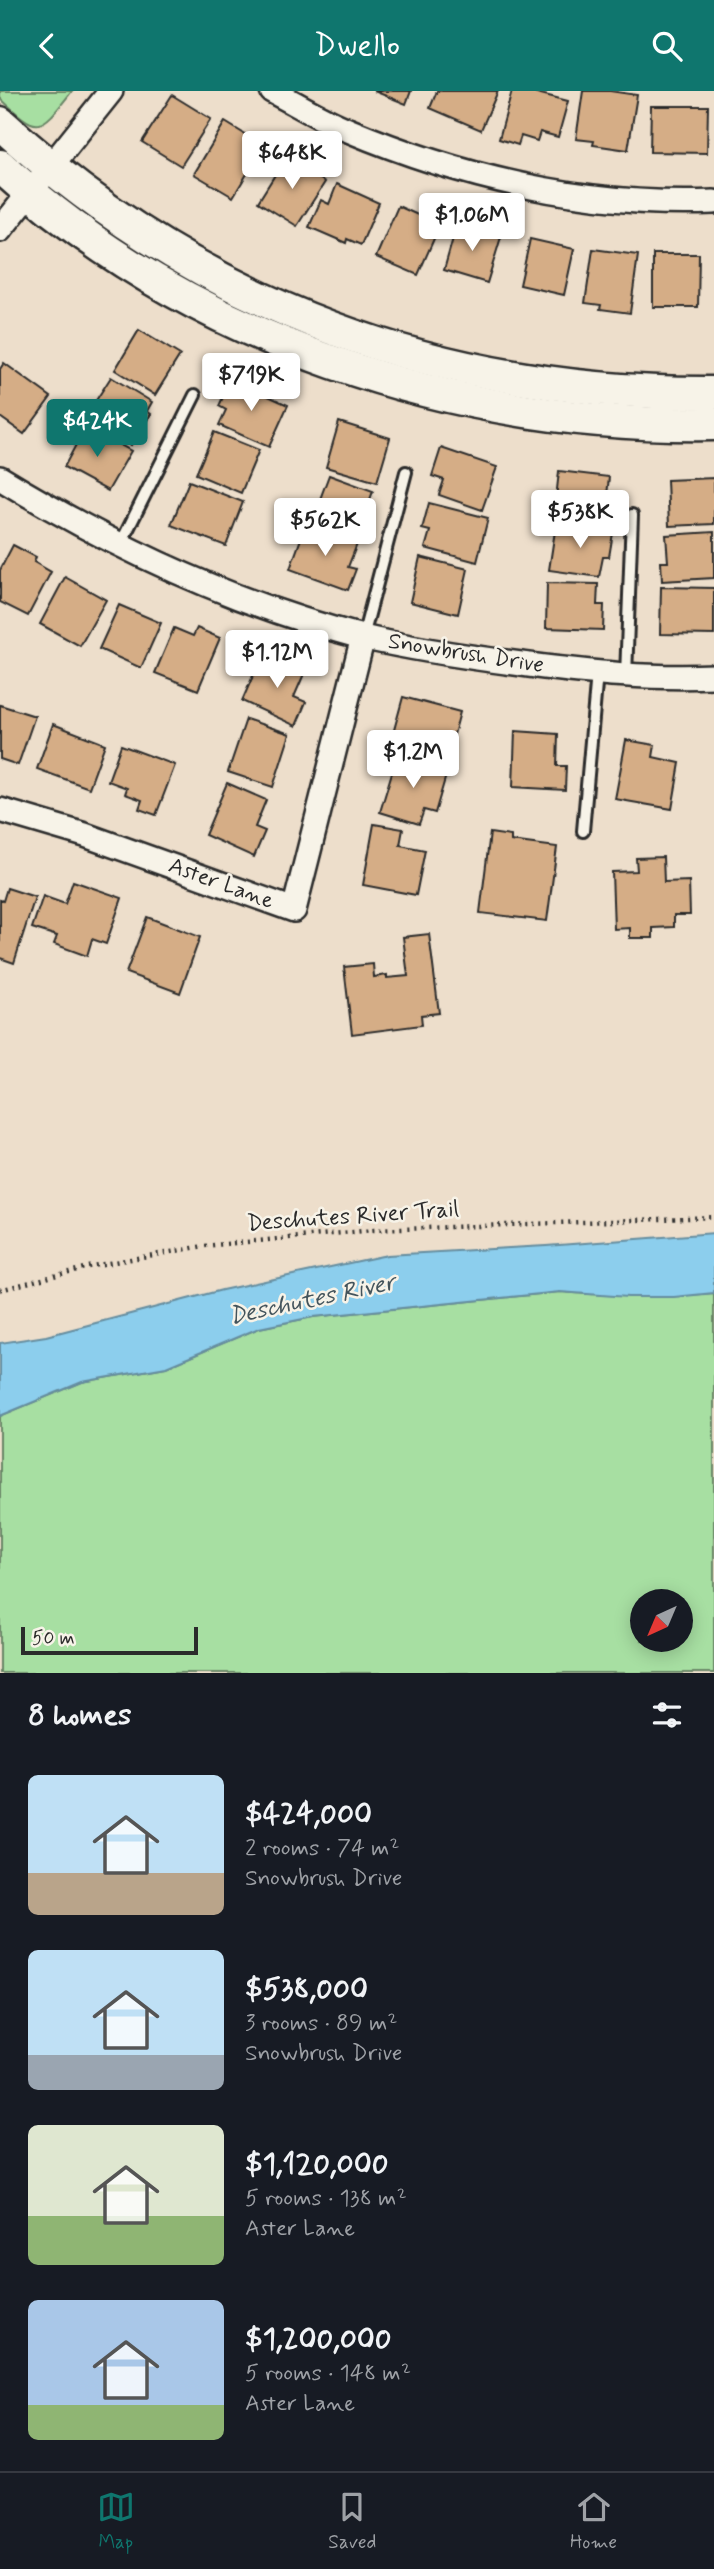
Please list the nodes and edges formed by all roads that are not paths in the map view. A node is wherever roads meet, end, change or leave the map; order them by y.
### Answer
1 (111, 91) edge
2 (272, 91) edge
3 (0, 123) edge
4 (0, 166) edge
5 (51, 168) junction
6 (31, 192) junction
7 (714, 202) edge
8 (0, 230) edge
9 (714, 393) edge
10 (195, 395) dead end
11 (714, 424) edge
12 (406, 472) dead end
13 (0, 478) edge
14 (632, 515) dead end
15 (120, 545) junction
16 (363, 637) junction
17 (597, 673) junction
18 (626, 676) junction
19 (714, 676) edge
20 (0, 810) edge
21 (583, 831) dead end

1 - 5 street
2 - 7 street
3 - 5 main road
4 - 6 main road
5 - 6 street
5 - 9 main road
6 - 8 street
6 - 11 main road
10 - 15 lane
12 - 16 lane
13 - 15 street, Snowbrush Drive
14 - 18 lane
15 - 16 street, Snowbrush Drive
16 - 17 street, Snowbrush Drive
16 - 20 street, Aster Lane
17 - 18 street, Snowbrush Drive
17 - 21 lane
18 - 19 street, Snowbrush Drive

